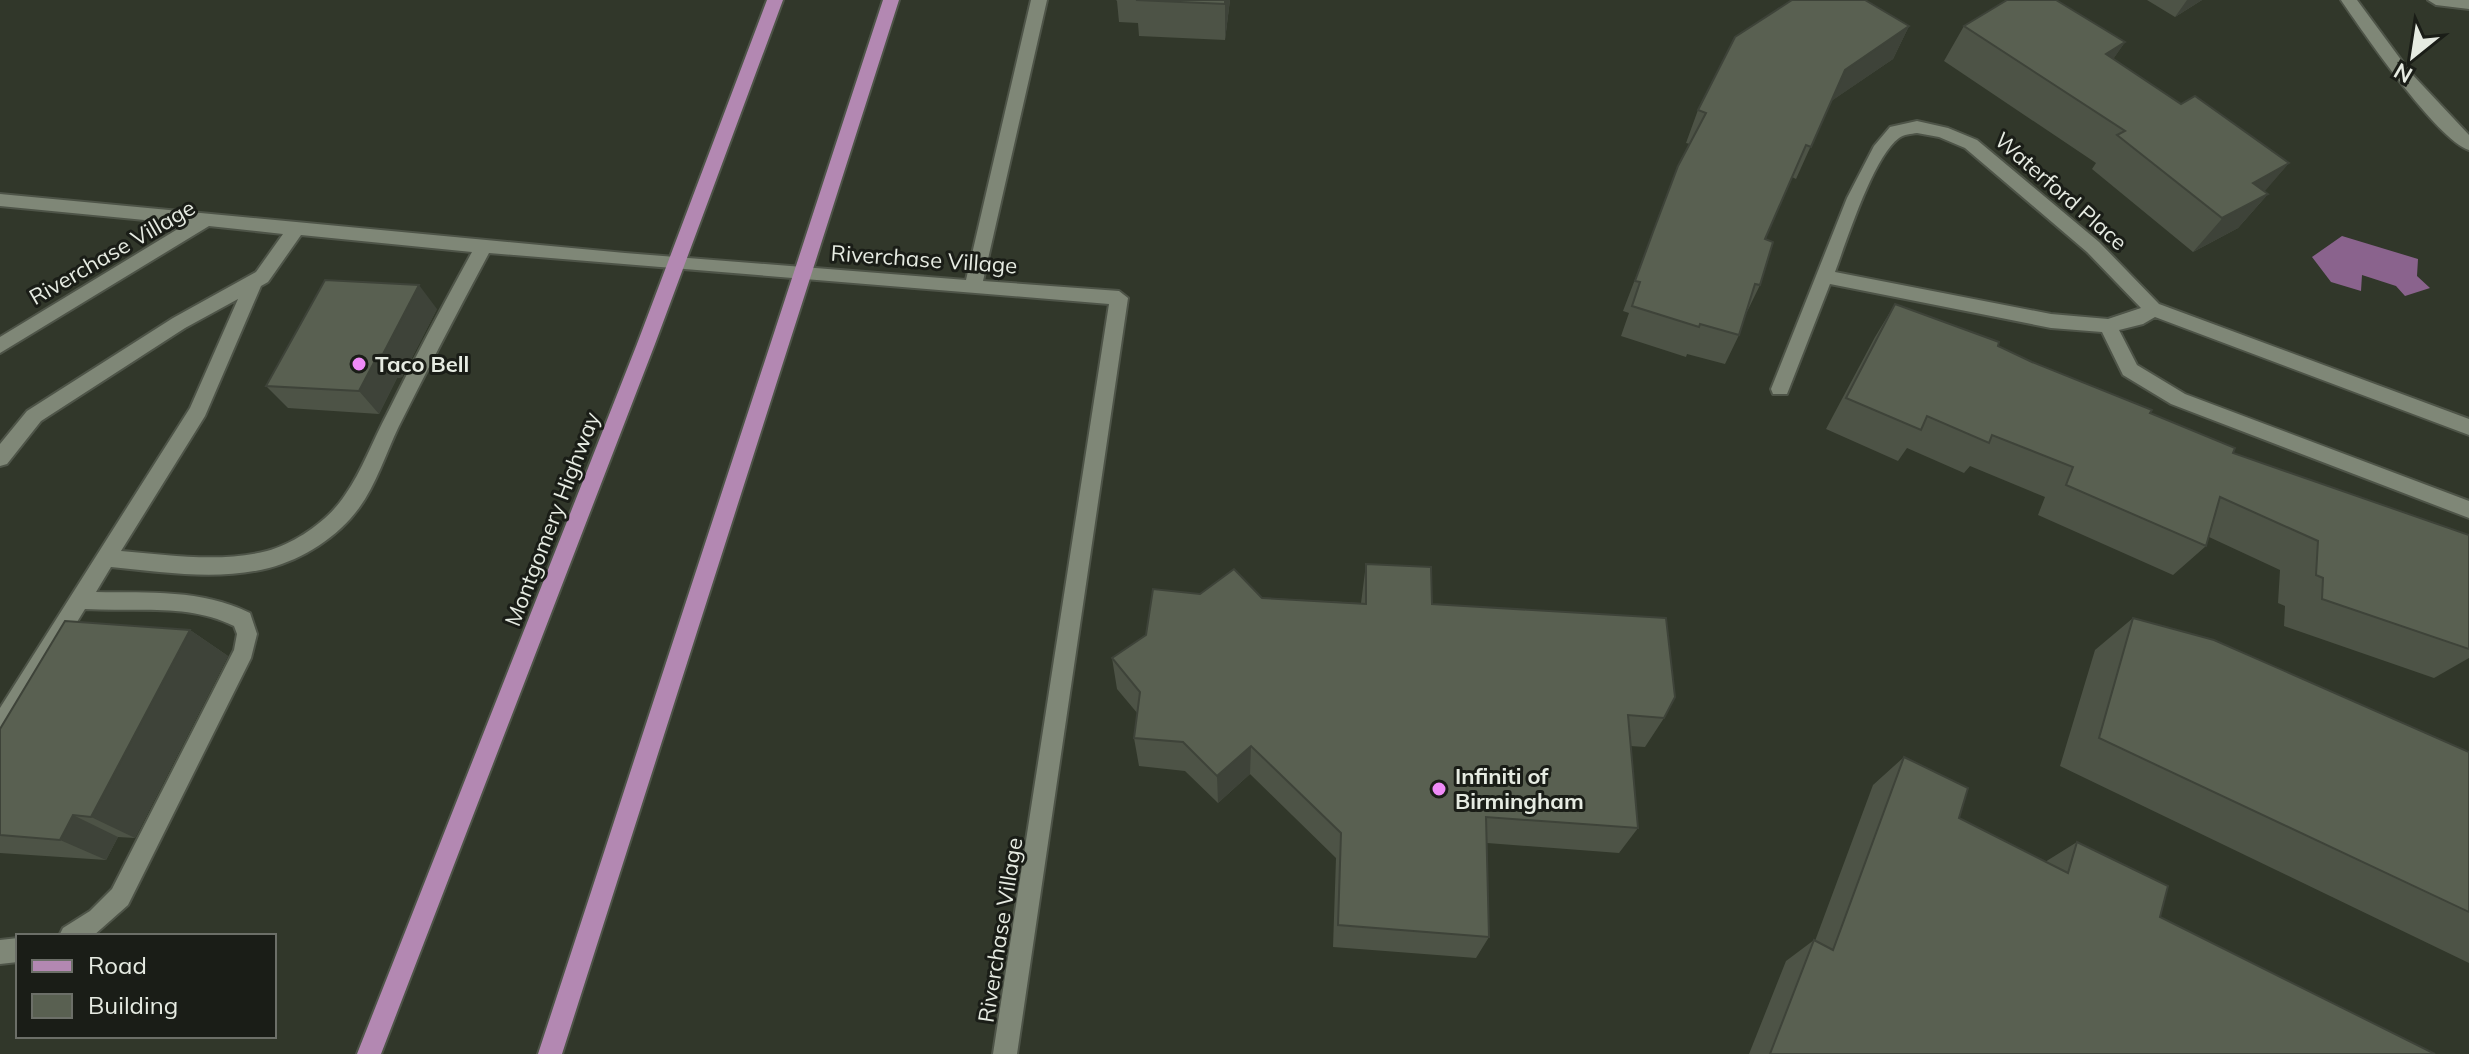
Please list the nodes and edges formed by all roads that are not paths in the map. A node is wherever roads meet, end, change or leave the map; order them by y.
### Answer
1 (775, 0) edge
2 (891, 0) edge
3 (1039, 0) edge
4 (2349, 0) edge
5 (2436, 0) edge
6 (2469, 4) edge
7 (2469, 144) edge
8 (0, 200) edge
9 (206, 220) junction
10 (296, 229) junction
11 (485, 245) junction
12 (676, 263) junction
13 (801, 274) junction
14 (1824, 276) junction
15 (254, 282) junction
16 (973, 287) junction
17 (2153, 309) junction
18 (2108, 326) junction
19 (0, 346) edge
20 (1780, 389) dead end
21 (2469, 427) edge
22 (0, 458) edge
23 (2469, 510) edge
24 (106, 558) junction
25 (80, 600) junction
26 (0, 727) edge
27 (74, 934) edge
28 (369, 1054) edge
29 (550, 1054) edge
30 (1005, 1054) edge

1 - 12 main road, Montgomery Highway
2 - 13 main road
3 - 16 street
4 - 7 street
5 - 6 street
8 - 9 street
9 - 10 street, Riverchase Village
9 - 19 street, Riverchase Village
10 - 11 street, Riverchase Village
10 - 15 street
11 - 12 street, Riverchase Village
11 - 24 street
12 - 13 street, Riverchase Village
12 - 28 main road, Montgomery Highway
13 - 16 street, Riverchase Village
13 - 29 main road
14 - 17 street, Waterford Place
14 - 18 street
14 - 20 street, Waterford Place
15 - 22 street
15 - 24 street
16 - 30 street, Riverchase Village
17 - 18 street
17 - 21 street, Waterford Place
18 - 23 street
24 - 25 street
25 - 26 street
25 - 27 street

